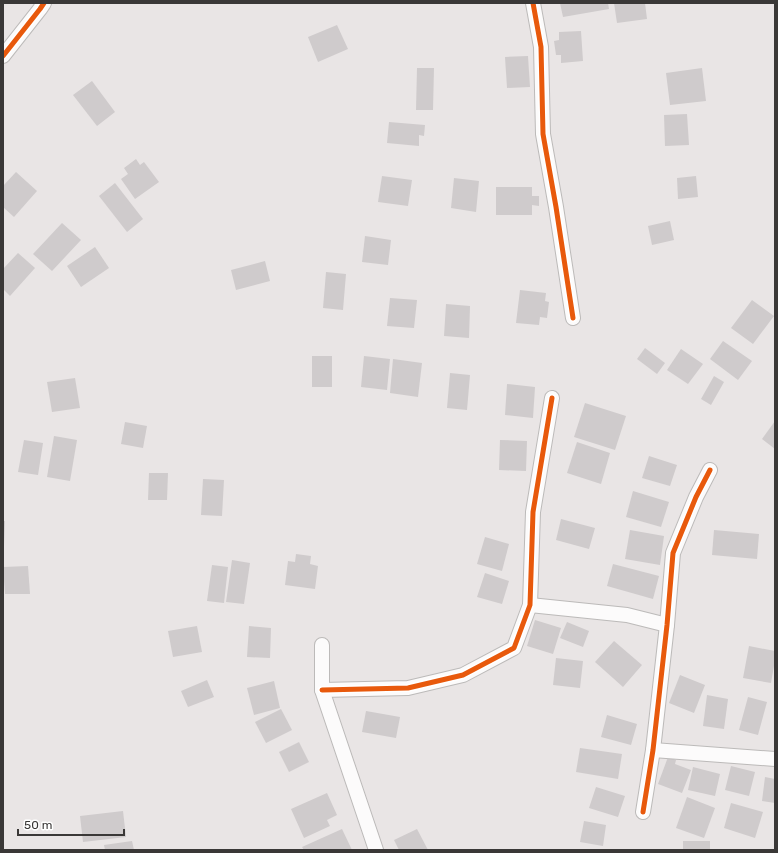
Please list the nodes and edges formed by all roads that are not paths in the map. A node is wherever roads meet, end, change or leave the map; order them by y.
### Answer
1 (44, 3) edge
2 (533, 3) edge
3 (3, 56) edge
4 (573, 318) dead end
5 (552, 398) dead end
6 (710, 470) dead end
7 (530, 605) junction
8 (667, 625) junction
9 (322, 645) dead end
10 (322, 690) junction
11 (653, 750) junction
12 (775, 759) edge
13 (644, 812) dead end
14 (376, 850) edge

1 - 3 street
2 - 4 street
5 - 7 street
6 - 8 street
7 - 8 street
7 - 10 street
8 - 11 street
9 - 10 street
10 - 14 street
11 - 12 street
11 - 13 street

